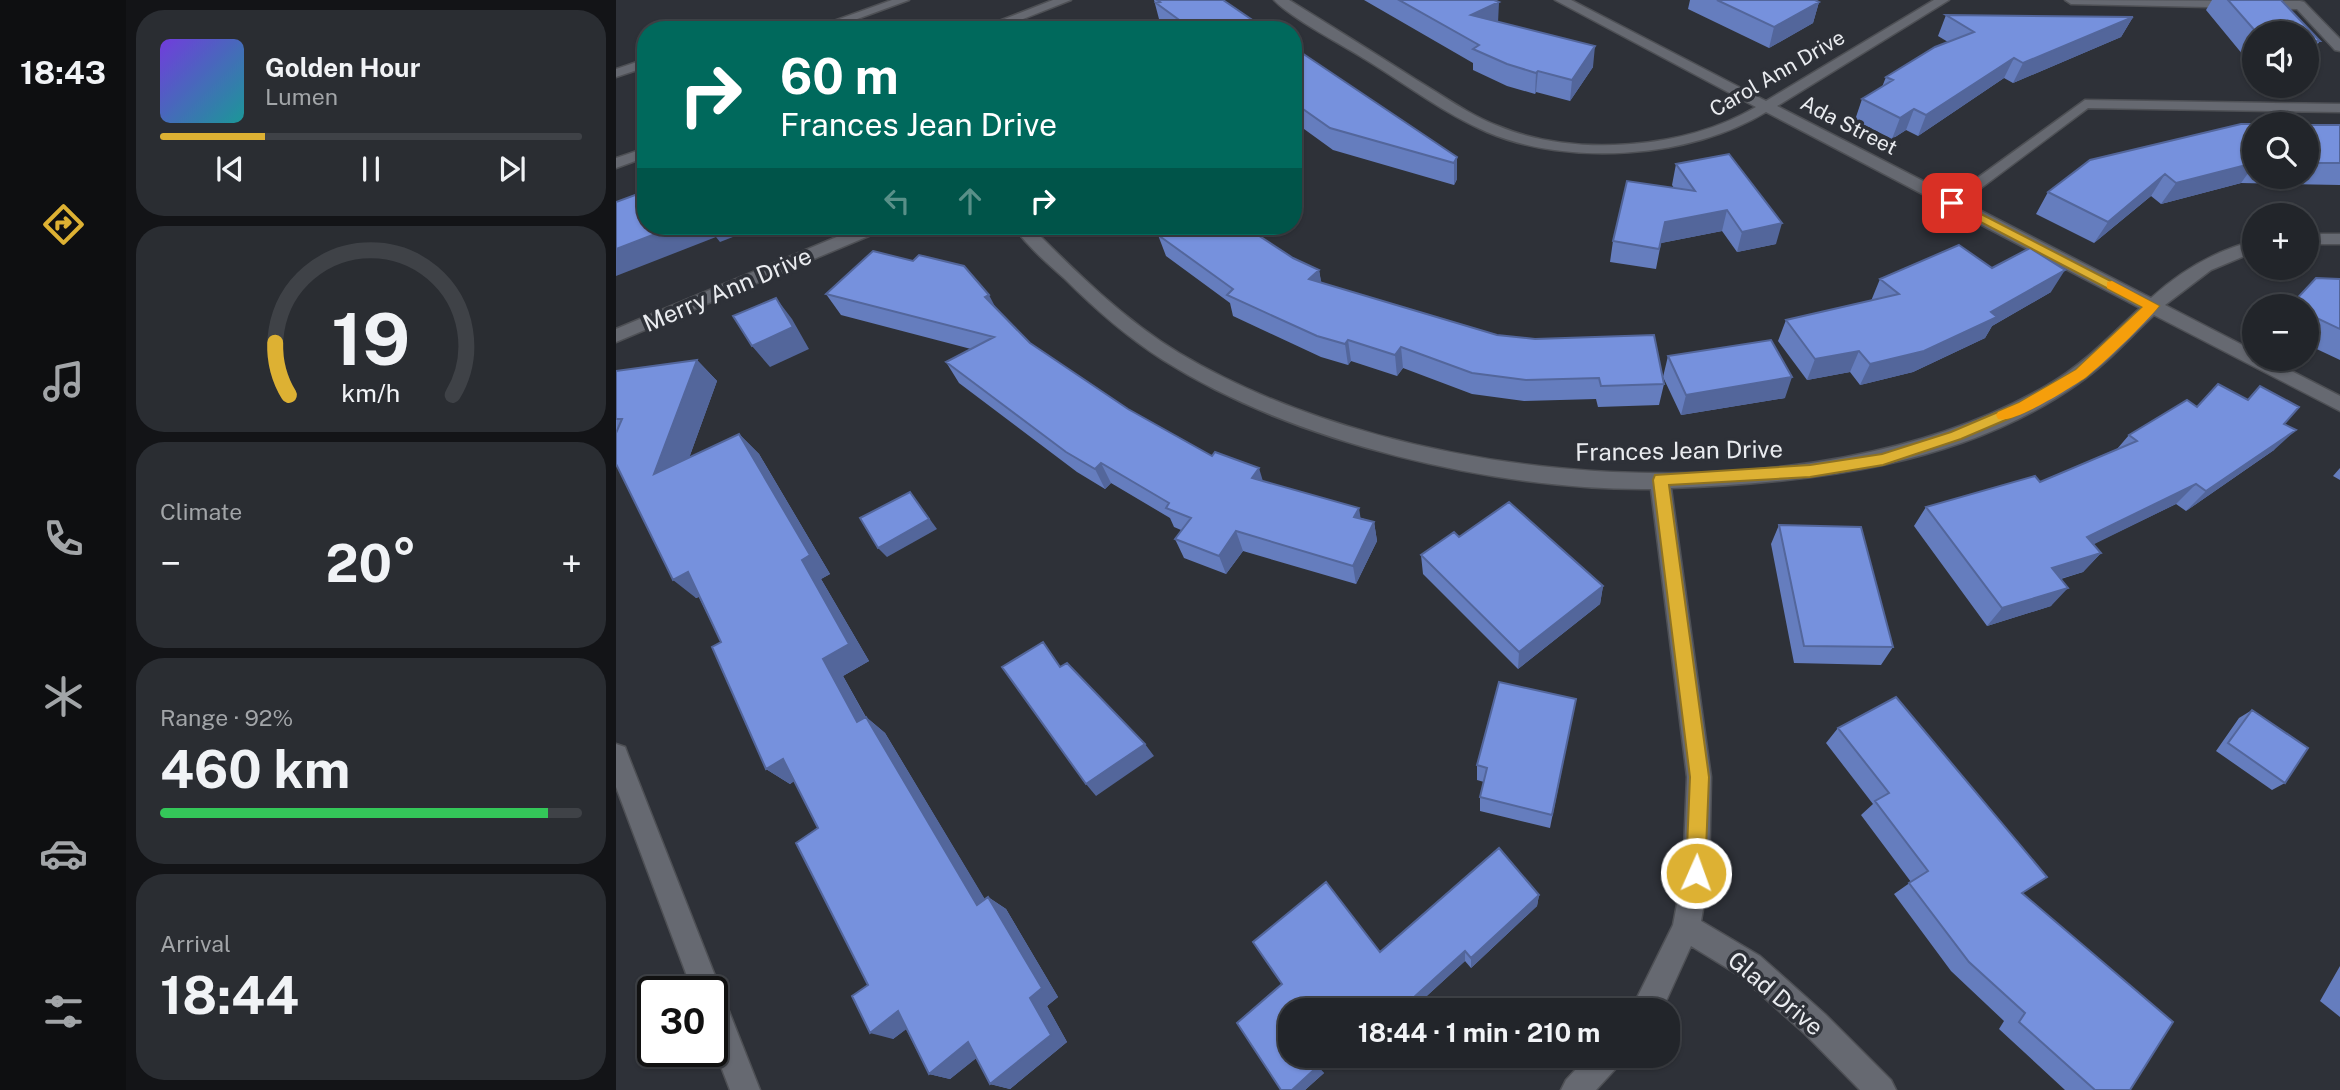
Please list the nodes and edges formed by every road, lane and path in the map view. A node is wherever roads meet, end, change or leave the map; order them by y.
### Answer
1 (904, 0) edge
2 (1065, 0) edge
3 (1280, 0) edge
4 (1562, 0) edge
5 (1943, 0) edge
6 (2071, 0) edge
7 (841, 21) edge
8 (1007, 21) edge
9 (2340, 47) edge
10 (637, 66) edge
11 (616, 73) edge
12 (1766, 106) junction
13 (2340, 108) edge
14 (637, 155) edge
15 (616, 163) edge
16 (1952, 203) junction
17 (856, 235) edge
18 (1030, 235) edge
19 (2319, 239) edge
20 (2340, 239) edge
21 (2242, 250) edge
22 (2152, 306) junction
23 (616, 336) edge
24 (2340, 404) edge
25 (1660, 480) junction
26 (616, 755) edge
27 (1686, 927) junction
28 (701, 976) edge
29 (1653, 998) edge
30 (728, 1046) edge
31 (1597, 1068) edge
32 (745, 1090) edge
33 (1576, 1090) edge
34 (1881, 1090) edge

1 - 7 lane
2 - 8 street
3 - 12 street, Carol Ann Drive
4 - 12 street, Ada Street
5 - 12 street, Carol Ann Drive
6 - 9 street
10 - 11 lane
12 - 16 street, Ada Street
13 - 16 lane
14 - 15 street
16 - 22 street, Ada Street
17 - 23 street, Merry Ann Drive
18 - 25 street, Frances Jean Drive
19 - 20 street
21 - 22 street, Frances Jean Drive
22 - 24 street, Ada Street
22 - 25 street, Frances Jean Drive
25 - 27 street
26 - 28 street
27 - 29 street
27 - 34 street, Glad Drive
30 - 32 street
31 - 33 street

